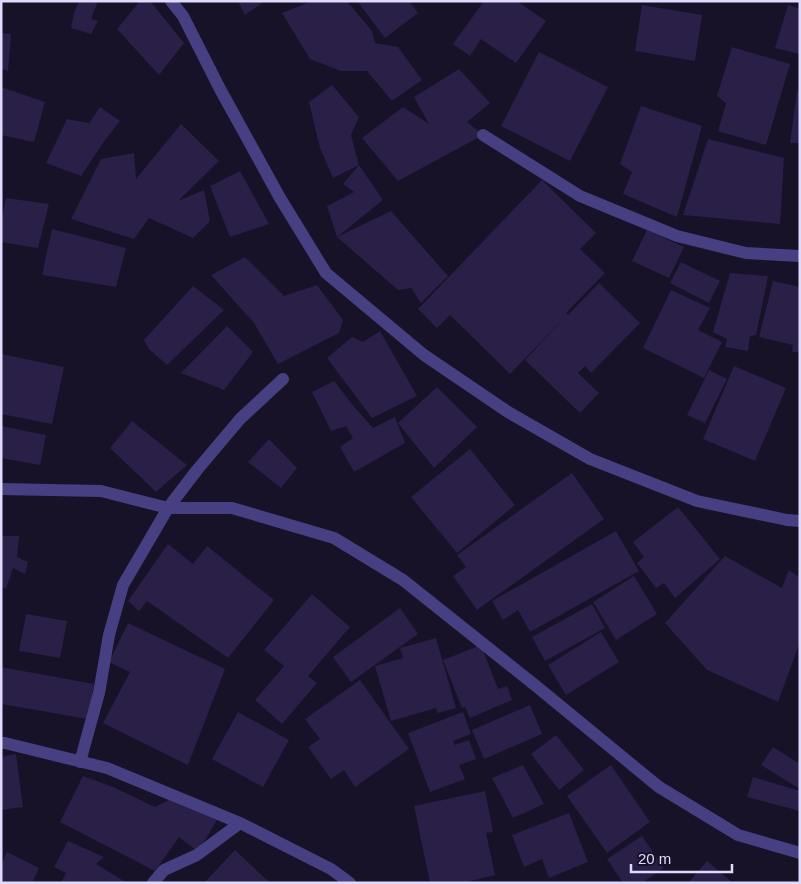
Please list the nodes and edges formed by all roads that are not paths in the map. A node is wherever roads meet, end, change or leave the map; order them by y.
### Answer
1 (171, 1) edge
2 (483, 135) dead end
3 (800, 256) edge
4 (283, 379) dead end
5 (1, 489) edge
6 (168, 508) junction
7 (800, 521) edge
8 (1, 743) edge
9 (80, 762) junction
10 (240, 823) junction
11 (800, 853) edge
12 (153, 883) edge
13 (350, 883) edge

1 - 7 street
2 - 3 street
4 - 6 street
5 - 6 street
6 - 9 street
6 - 11 street
8 - 9 street
9 - 10 street
10 - 12 street
10 - 13 street

